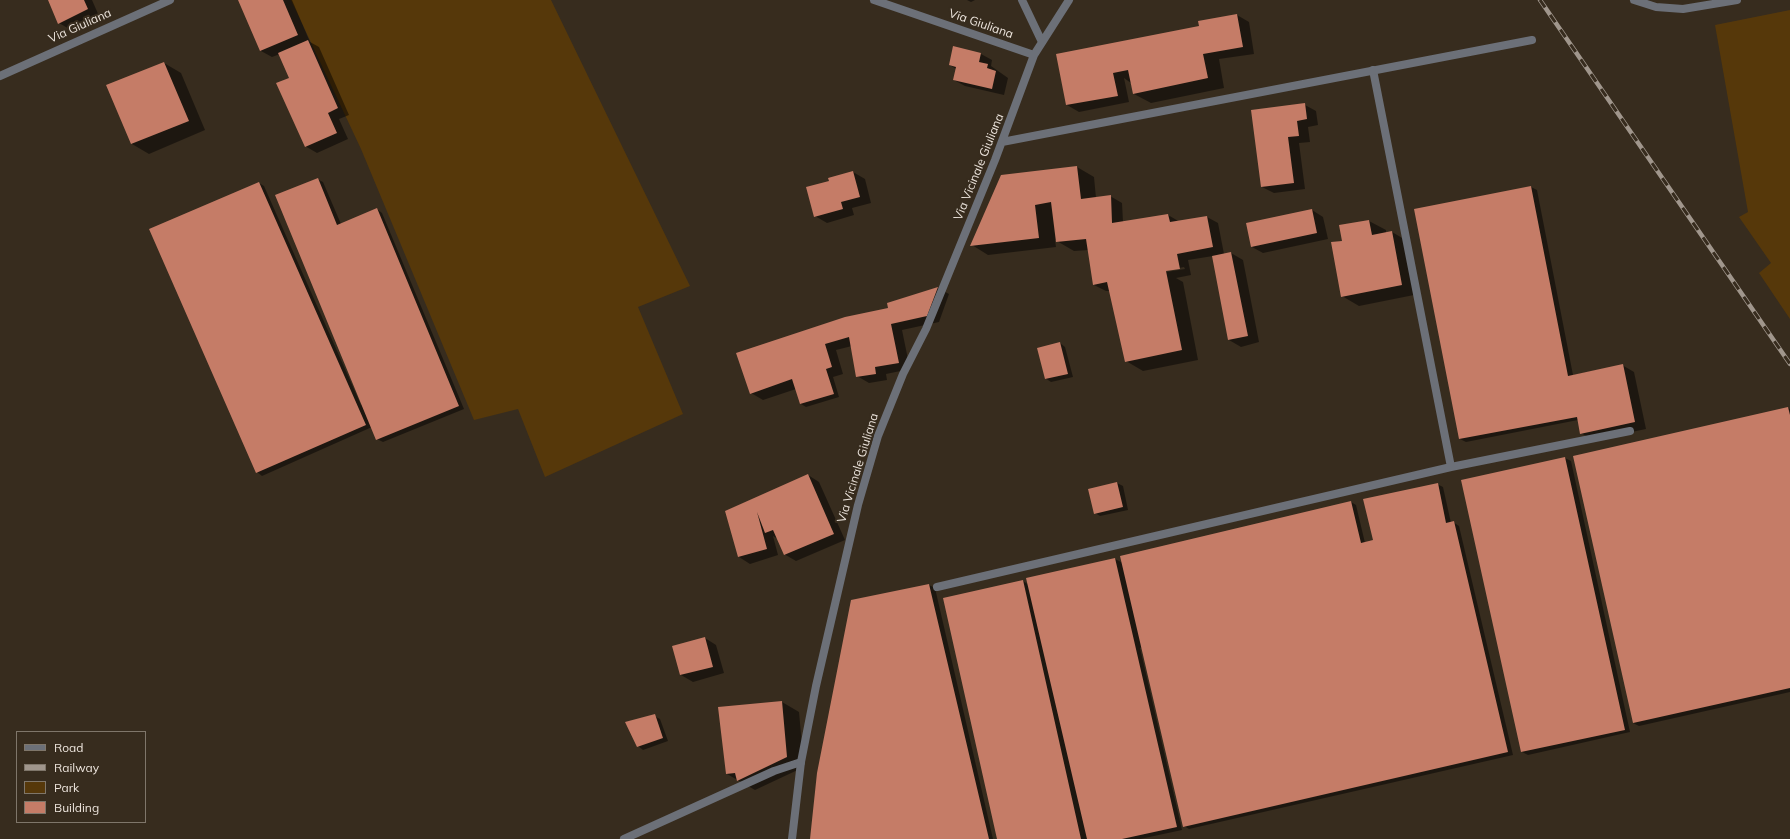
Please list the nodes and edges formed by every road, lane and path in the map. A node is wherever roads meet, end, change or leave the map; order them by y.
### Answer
1 (170, 0) edge
2 (874, 0) edge
3 (1022, 0) edge
4 (1069, 0) edge
5 (1634, 0) edge
6 (1736, 0) edge
7 (1532, 40) dead end
8 (1042, 42) junction
9 (1034, 55) junction
10 (1373, 70) junction
11 (0, 76) edge
12 (1002, 142) junction
13 (1630, 431) dead end
14 (1451, 467) junction
15 (937, 587) dead end
16 (801, 762) junction
17 (624, 839) edge
18 (792, 839) edge

1 - 11 street, Via Giuliana
2 - 9 street, Via Giuliana
3 - 8 street
4 - 8 street, Via Vicinale Giuliana
5 - 6 street
7 - 10 street
8 - 9 street, Via Vicinale Giuliana
9 - 12 street, Via Vicinale Giuliana
10 - 12 street
10 - 14 street
12 - 16 street, Via Vicinale Giuliana
13 - 14 street
14 - 15 street
16 - 17 street
16 - 18 street, Via Vicinale Giuliana

